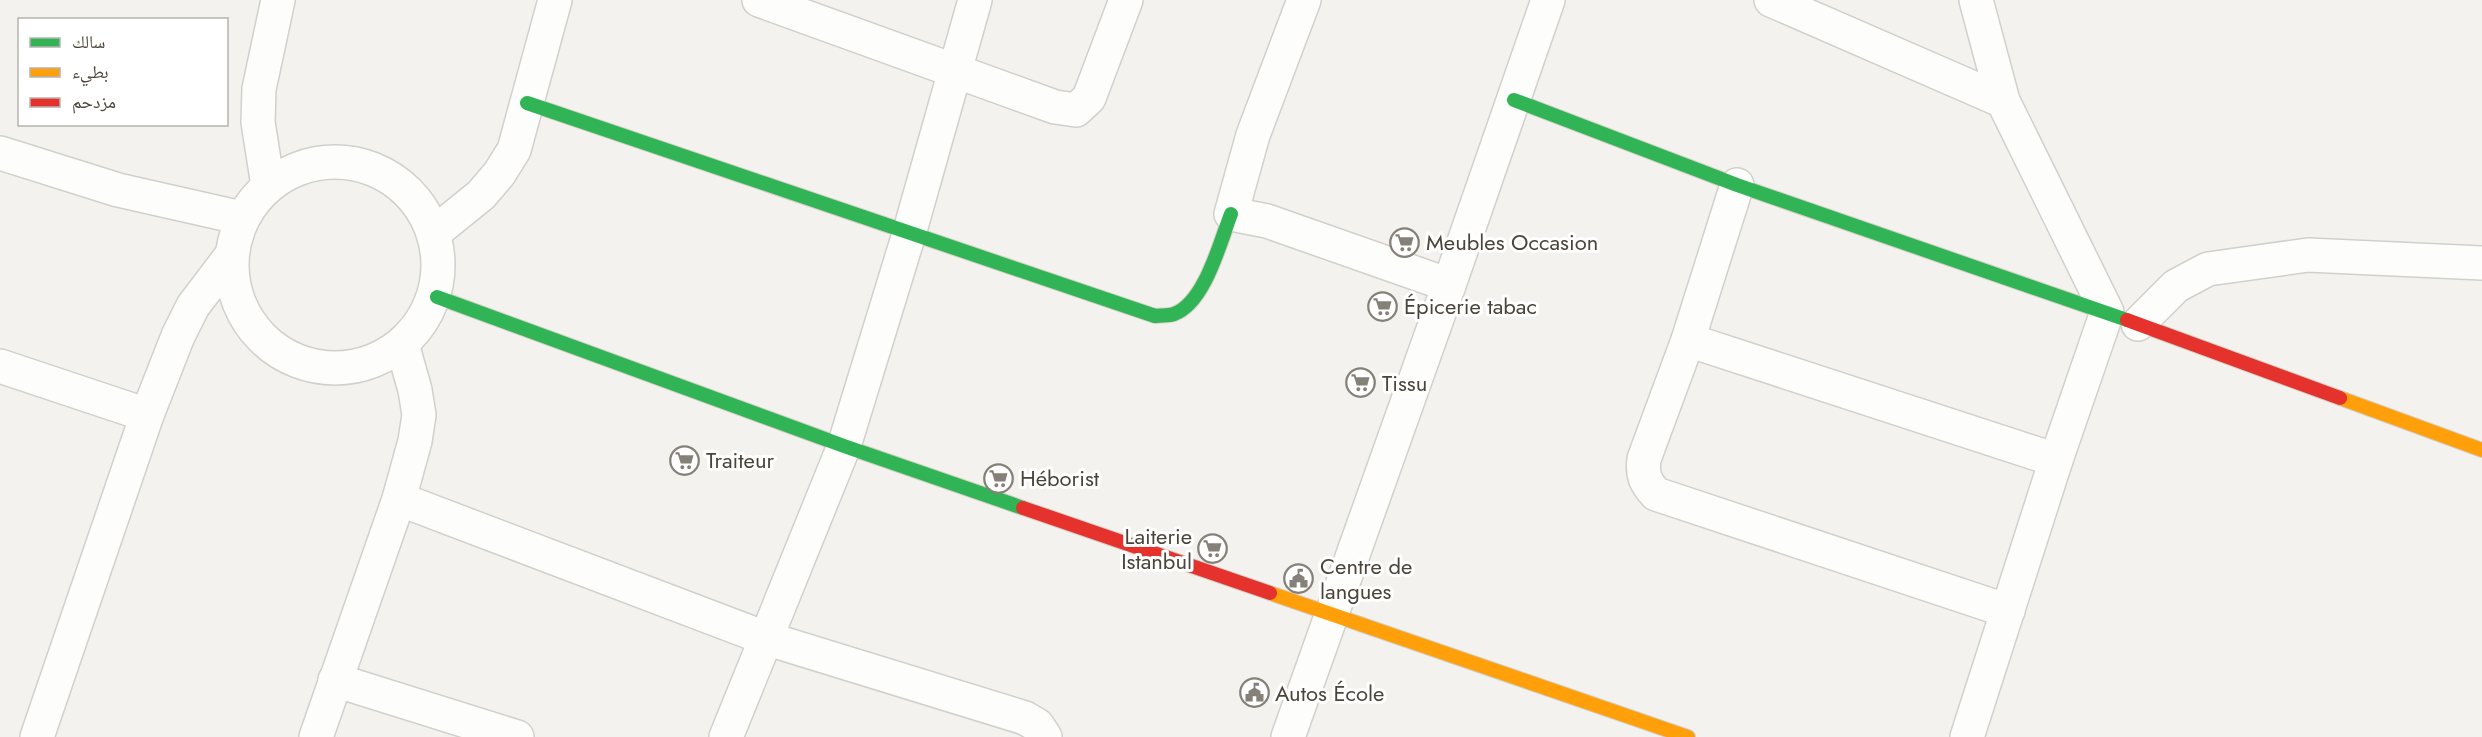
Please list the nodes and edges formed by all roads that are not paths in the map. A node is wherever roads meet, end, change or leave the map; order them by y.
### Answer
1 (555, 0) edge
2 (759, 0) edge
3 (975, 0) edge
4 (1126, 0) edge
5 (1304, 0) edge
6 (1548, 0) edge
7 (1770, 0) edge
8 (1976, 0) edge
9 (270, 2) edge
10 (955, 70) junction
11 (1514, 100) junction
12 (2003, 101) junction
13 (527, 103) junction
14 (0, 153) edge
15 (1737, 185) junction
16 (268, 186) junction
17 (1231, 214) junction
18 (242, 218) junction
19 (434, 233) junction
20 (909, 234) junction
21 (231, 256) junction
22 (2482, 263) edge
23 (1449, 285) junction
24 (437, 297) junction
25 (2107, 312) junction
26 (2138, 324) junction
27 (1688, 340) junction
28 (402, 344) junction
29 (0, 366) edge
30 (147, 415) junction
31 (844, 446) junction
32 (2482, 450) edge
33 (2056, 460) junction
34 (399, 499) junction
35 (2008, 611) junction
36 (1332, 612) junction
37 (765, 638) junction
38 (335, 680) junction
39 (37, 737) edge
40 (316, 737) edge
41 (518, 737) edge
42 (726, 737) edge
43 (1045, 737) edge
44 (1288, 737) edge
45 (1688, 737) edge
46 (1967, 737) edge

1 - 13 street
2 - 10 street
3 - 10 street
4 - 10 street
5 - 17 street
6 - 11 street
7 - 12 street
8 - 12 street
9 - 16 street
10 - 20 street
11 - 15 street
11 - 23 street
12 - 25 street
13 - 19 street
13 - 20 street
14 - 18 street
15 - 25 street
15 - 27 street
16 - 18 street
16 - 19 street
17 - 20 street
17 - 23 street
18 - 21 street
19 - 24 street
20 - 31 street
21 - 28 street
21 - 30 street
22 - 26 street
23 - 36 street
24 - 28 street
24 - 31 street
25 - 26 street
25 - 33 street
26 - 32 street
27 - 33 street
27 - 35 street
28 - 34 street
29 - 30 street
30 - 39 street
31 - 36 street
31 - 37 street
33 - 35 street
34 - 37 street
34 - 38 street
35 - 46 street
36 - 44 street
36 - 45 street
37 - 42 street
37 - 43 street
38 - 40 street
38 - 41 street

